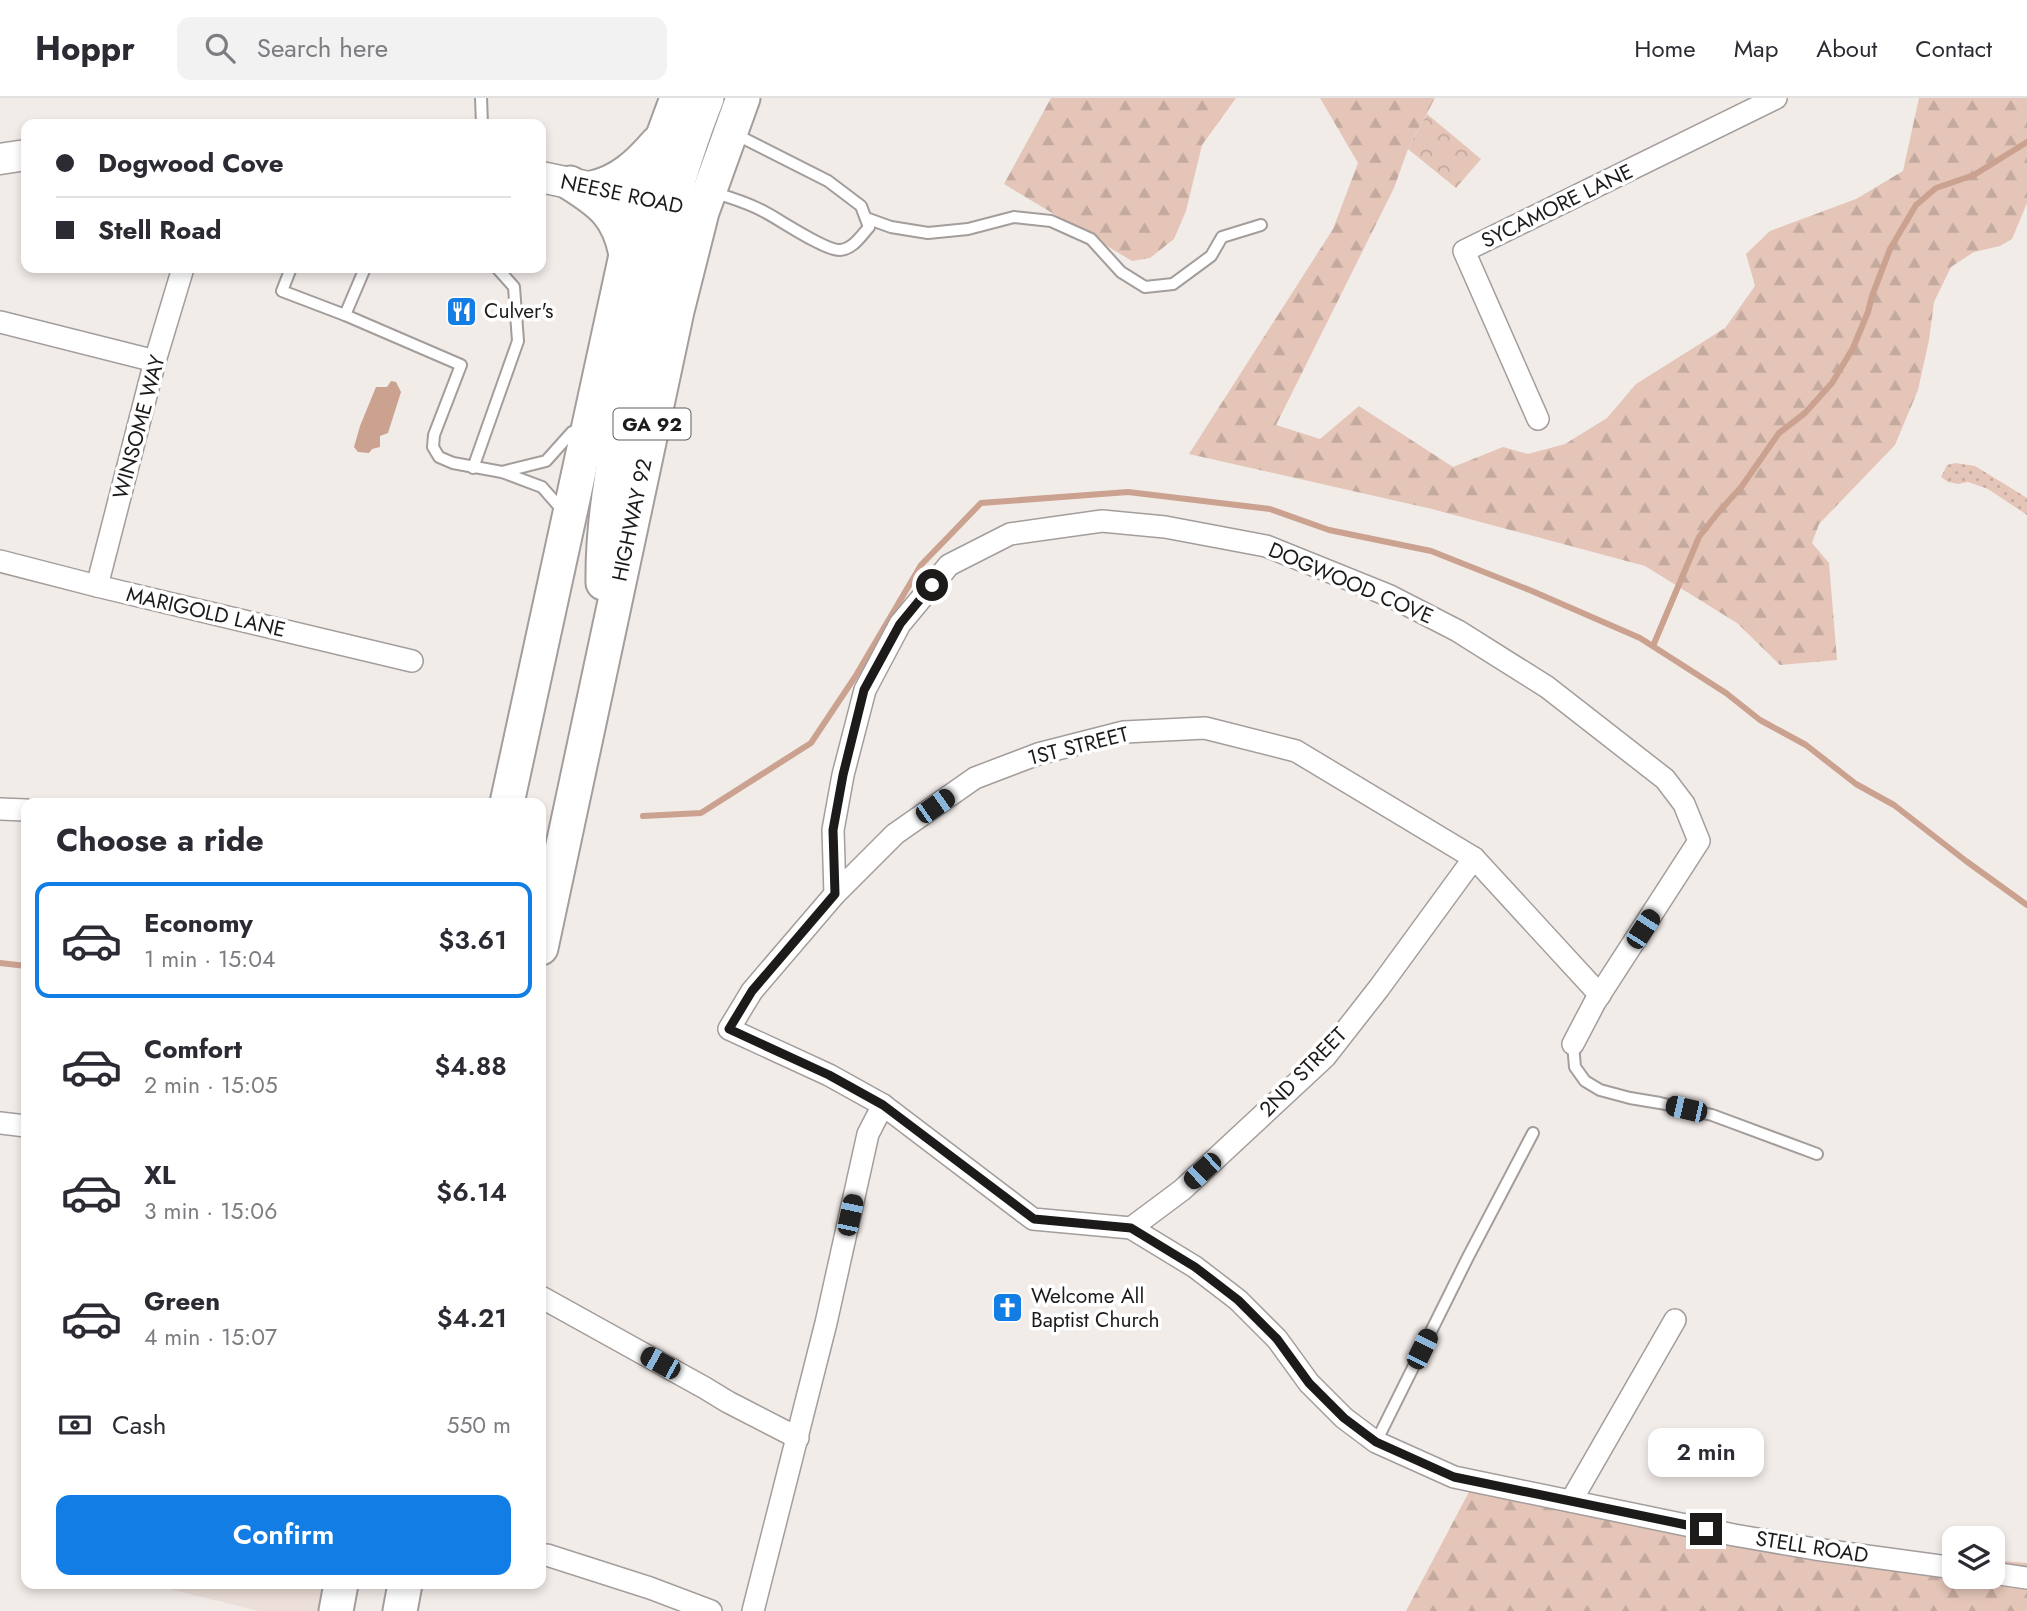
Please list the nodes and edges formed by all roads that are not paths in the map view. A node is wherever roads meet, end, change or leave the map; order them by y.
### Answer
1 (481, 98) edge
2 (677, 98) edge
3 (707, 98) edge
4 (743, 98) edge
5 (1776, 98) edge
6 (482, 119) edge
7 (730, 131) junction
8 (663, 136) junction
9 (568, 183) edge
10 (681, 202) junction
11 (866, 218) junction
12 (1261, 225) dead end
13 (626, 255) junction
14 (182, 273) edge
15 (289, 273) edge
16 (363, 273) edge
17 (501, 273) edge
18 (345, 315) junction
19 (0, 322) edge
20 (155, 361) junction
21 (1538, 419) dead end
22 (588, 426) junction
23 (473, 468) junction
24 (502, 472) junction
25 (568, 517) junction
26 (0, 561) edge
27 (97, 586) junction
28 (412, 661) dead end
29 (509, 798) edge
30 (0, 809) edge
31 (21, 810) edge
32 (1474, 858) junction
33 (835, 894) junction
34 (546, 924) edge
35 (1600, 995) junction
36 (729, 1029) joint
37 (1573, 1044) joint
38 (883, 1105) junction
39 (0, 1123) edge
40 (21, 1125) edge
41 (1533, 1133) dead end
42 (1817, 1154) dead end
43 (1131, 1228) junction
44 (546, 1300) edge
45 (1675, 1320) dead end
46 (798, 1438) junction
47 (1376, 1442) junction
48 (1571, 1501) junction
49 (547, 1555) dead end
50 (1942, 1566) edge
51 (2005, 1575) edge
52 (2027, 1578) edge
53 (404, 1589) edge
54 (400, 1611) edge
55 (710, 1611) edge
56 (753, 1611) edge

1 - 6 lane
2 - 8 main road, GA 92
3 - 10 main road
4 - 7 main road, GA 92
5 - 21 street, SYCAMORE LANE
7 - 10 main road, GA 92
7 - 11 lane
8 - 9 main road
8 - 10 main road, GA 92
9 - 10 street, NEESE ROAD
9 - 13 main road
10 - 11 lane
10 - 13 main road, GA 92
10 - 34 main road
11 - 12 lane
13 - 22 main road, GA 92
14 - 20 street, WINSOME WAY
15 - 18 lane
16 - 18 lane
17 - 23 lane
18 - 23 lane
19 - 20 street
20 - 27 street, WINSOME WAY
22 - 24 lane
22 - 25 main road, GA 92
23 - 24 lane
24 - 25 lane
25 - 29 main road, GA 92
26 - 27 street, MARIGOLD LANE
27 - 28 street, MARIGOLD LANE
30 - 31 street
32 - 33 street, 1ST STREET
32 - 35 street, 1ST STREET
32 - 43 street, 2ND STREET
33 - 35 street, DOGWOOD COVE
33 - 36 street, 1ST STREET
35 - 37 street
36 - 38 street, STELL ROAD
37 - 42 lane
38 - 43 street, STELL ROAD
38 - 46 street
39 - 40 street
41 - 47 lane
43 - 47 street, STELL ROAD
44 - 46 street
45 - 48 street
46 - 56 street
47 - 48 street, STELL ROAD
48 - 50 street, STELL ROAD
49 - 55 street
51 - 52 street
53 - 54 main road

